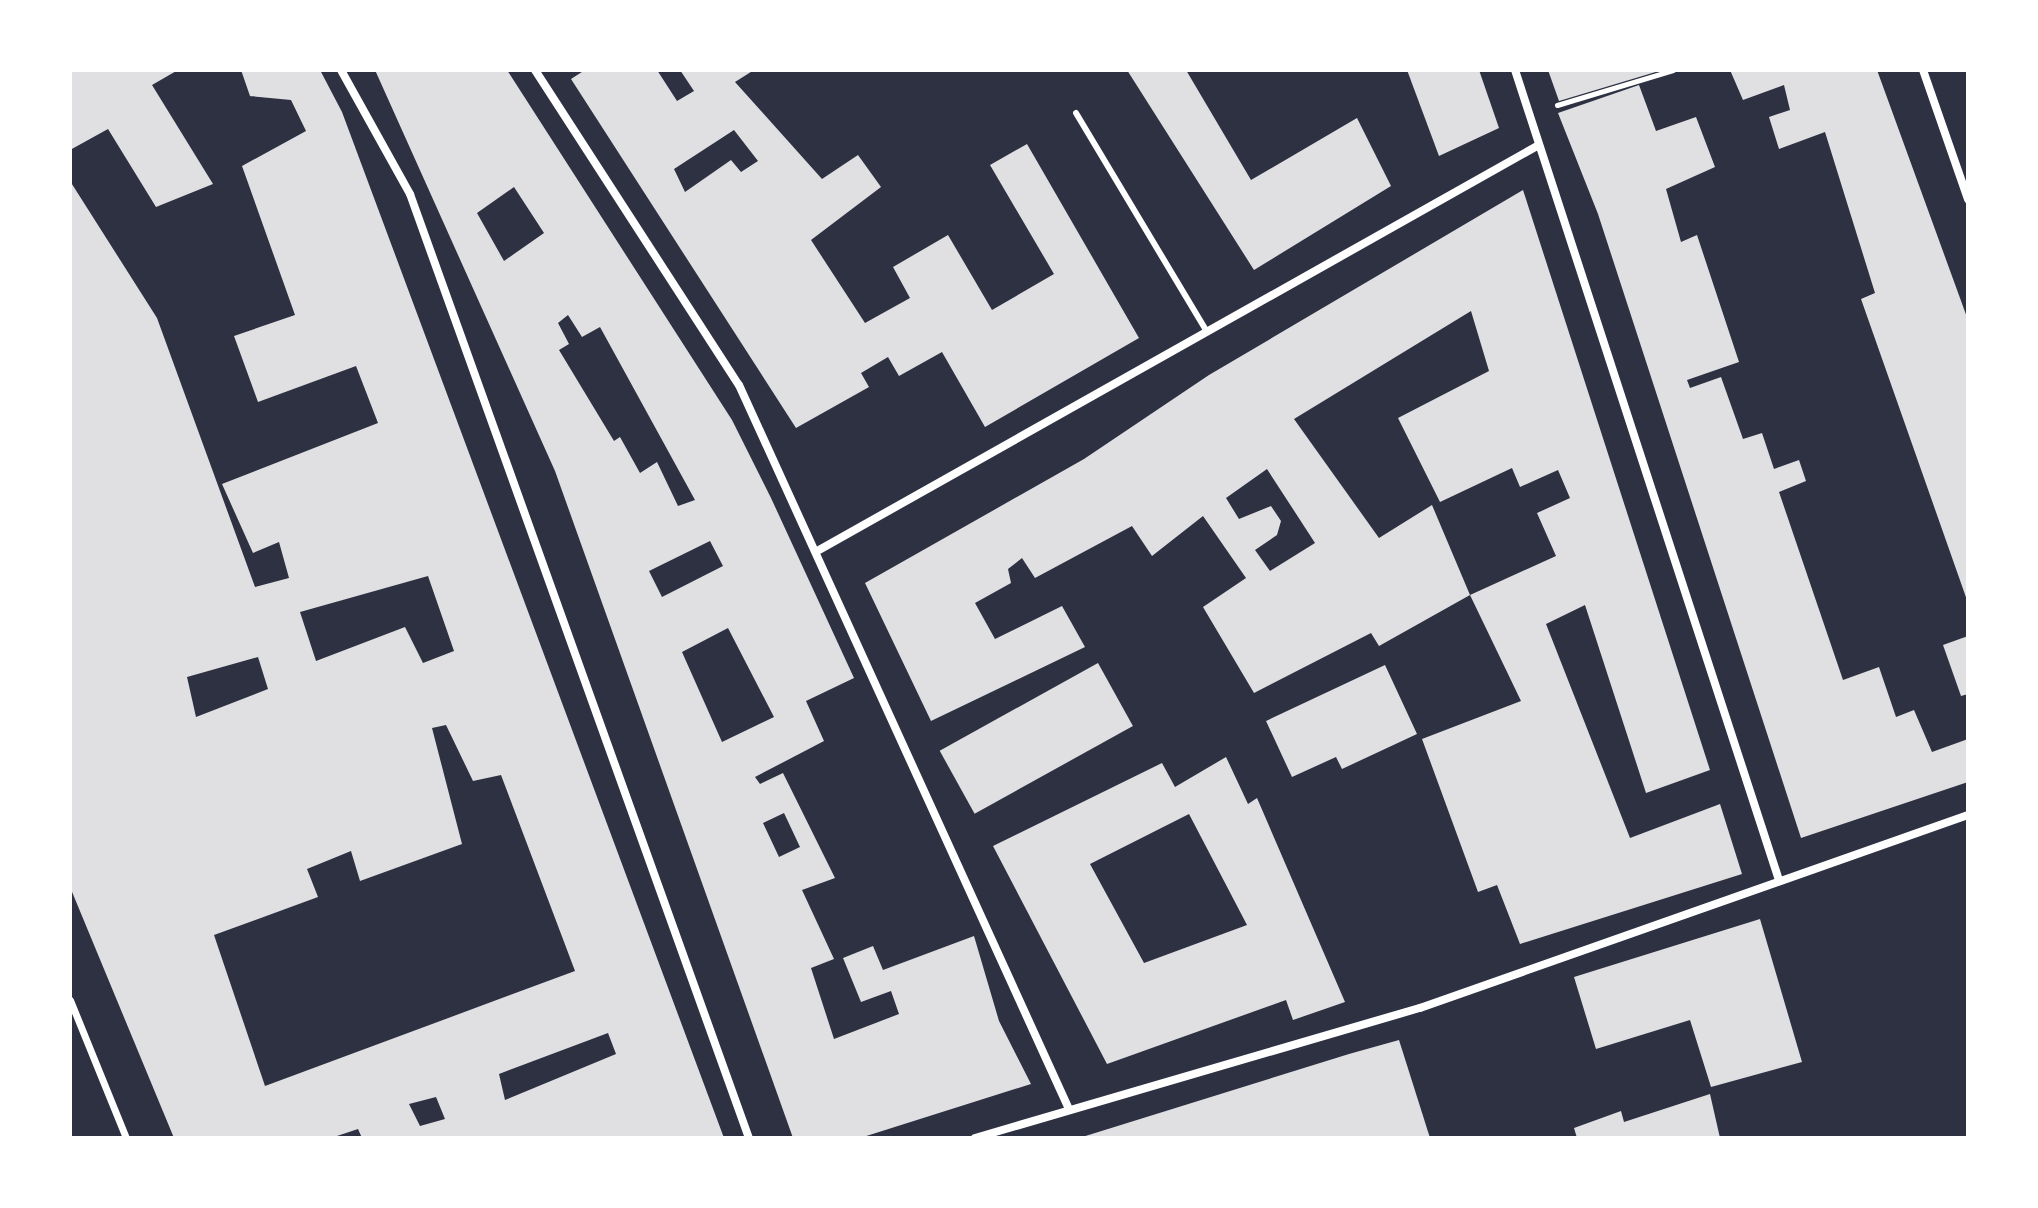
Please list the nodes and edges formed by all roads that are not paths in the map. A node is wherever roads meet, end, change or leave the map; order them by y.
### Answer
1 (341, 70) edge
2 (535, 70) edge
3 (1515, 70) edge
4 (1923, 70) edge
5 (1076, 113) dead end
6 (1539, 145) junction
7 (1968, 199) edge
8 (1207, 332) junction
9 (819, 550) junction
10 (1968, 815) edge
11 (1778, 877) junction
12 (70, 1000) edge
13 (1068, 1107) junction
14 (126, 1138) edge
15 (749, 1138) edge
16 (975, 1138) edge

1 - 15 street
2 - 9 street
3 - 6 street
4 - 7 street
5 - 8 lane
6 - 8 street
6 - 11 street
8 - 9 street
9 - 13 street
10 - 11 street
11 - 13 street
12 - 14 street
13 - 16 street

